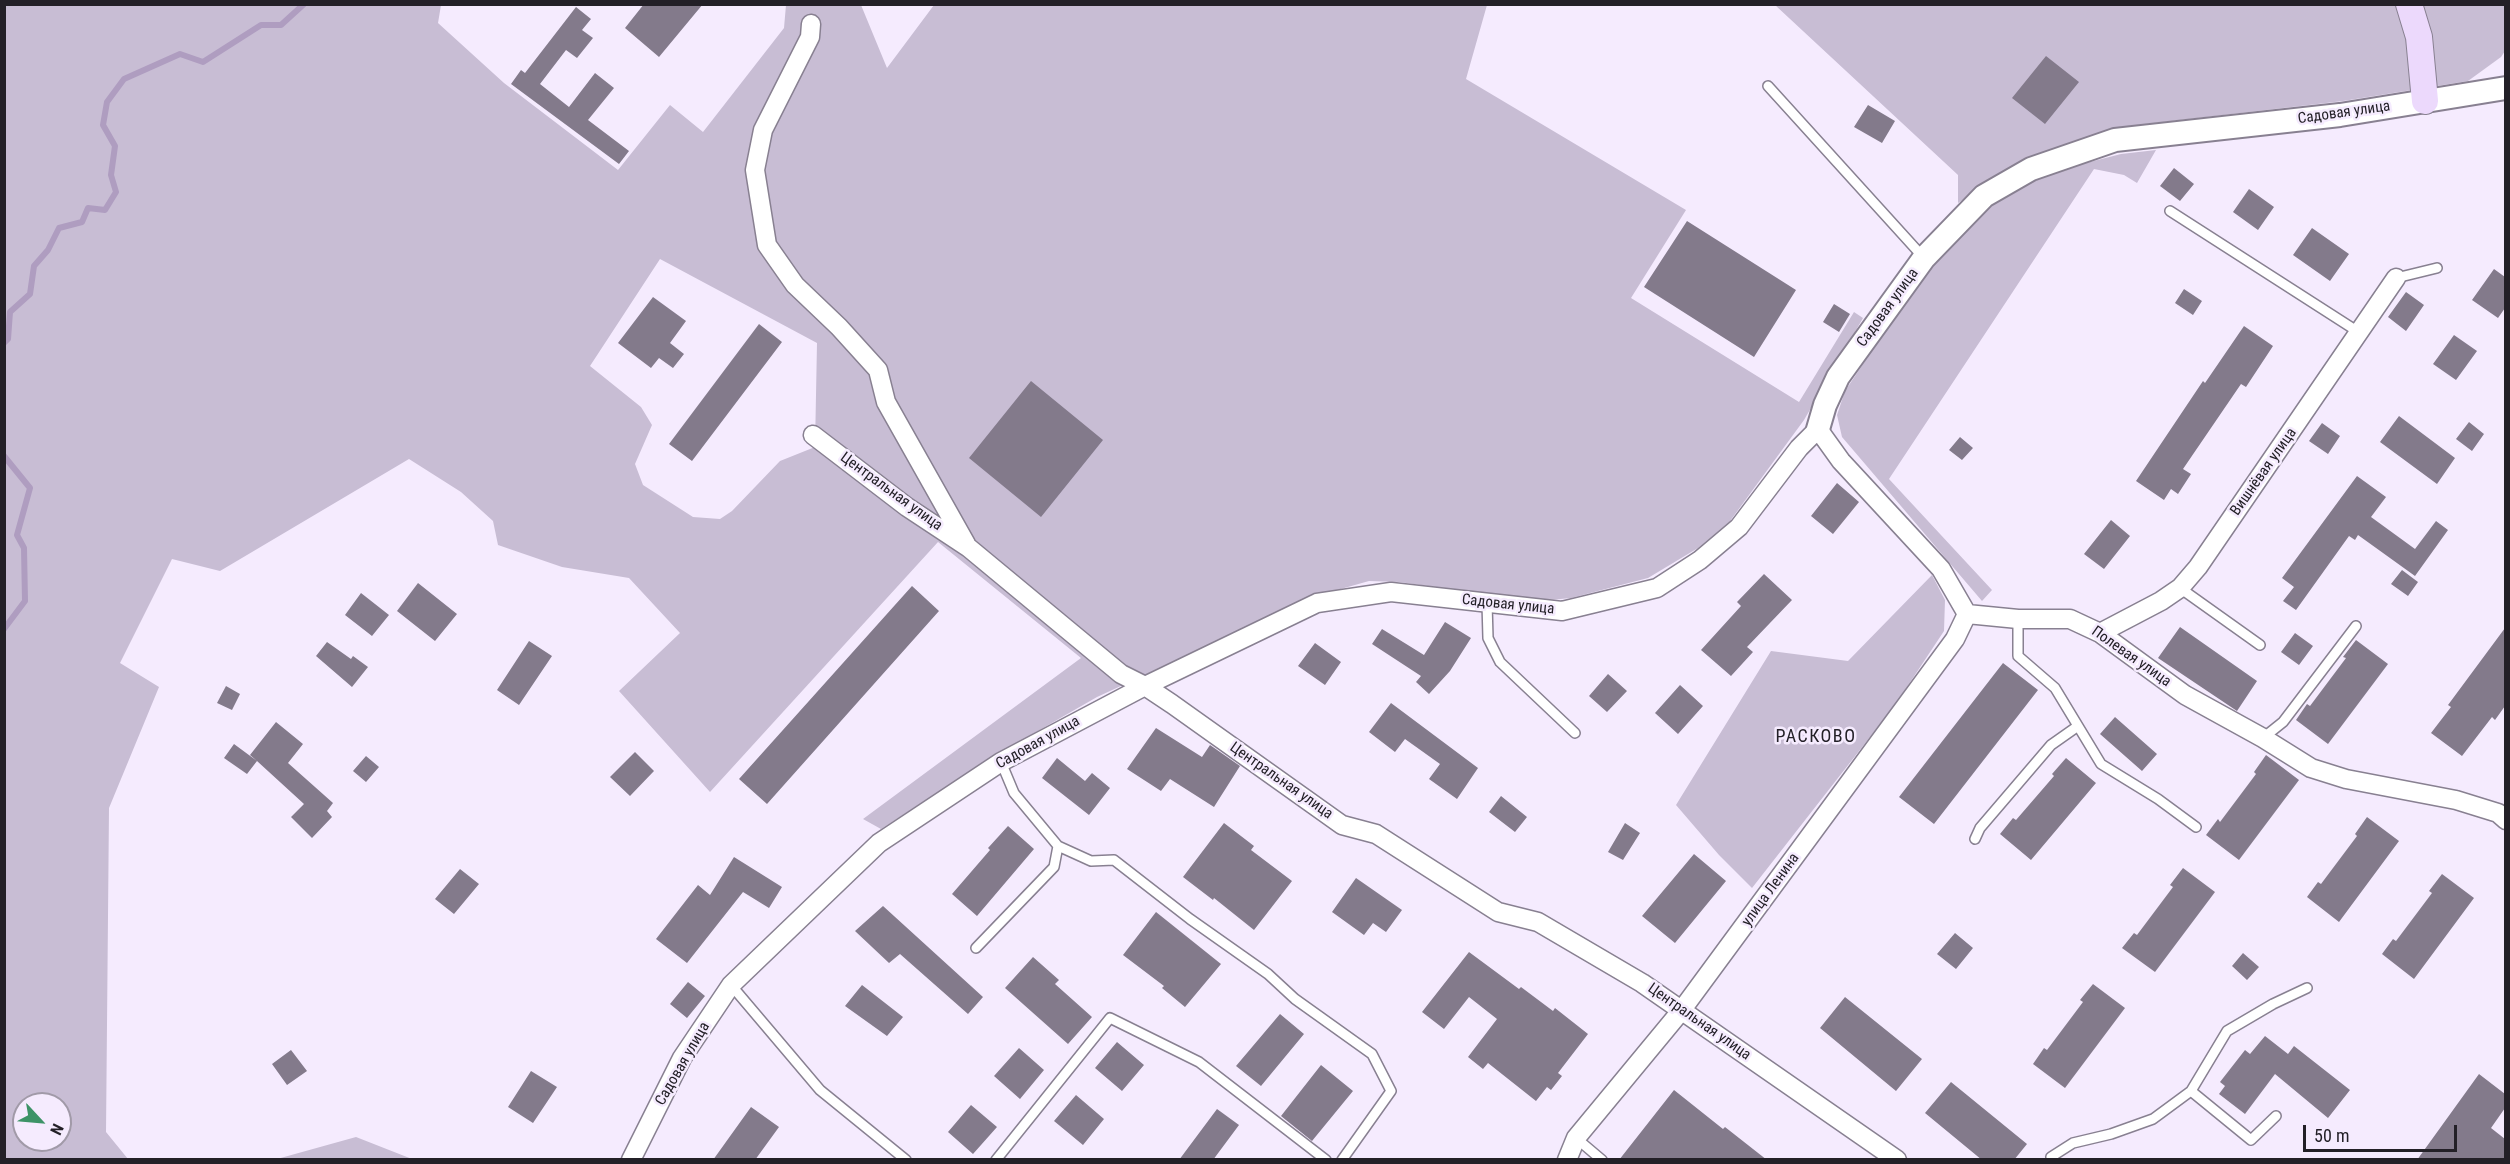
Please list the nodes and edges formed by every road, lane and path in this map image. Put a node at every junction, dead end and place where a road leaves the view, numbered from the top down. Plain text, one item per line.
1 (2409, 4) edge
2 (811, 24) dead end
3 (1768, 86) dead end
4 (2505, 88) edge
5 (2425, 101) junction
6 (2170, 211) dead end
7 (1924, 258) junction
8 (2437, 268) dead end
9 (2396, 278) joint
10 (2360, 333) junction
11 (1818, 429) junction
12 (813, 435) dead end
13 (969, 548) junction
14 (2180, 588) junction
15 (1486, 603) junction
16 (1967, 614) junction
17 (2018, 620) junction
18 (2356, 626) dead end
19 (2100, 633) junction
20 (2260, 645) dead end
21 (1145, 686) junction
22 (2078, 726) junction
23 (1575, 733) dead end
24 (2263, 738) junction
25 (1001, 762) junction
26 (2503, 812) edge
27 (2196, 827) dead end
28 (1975, 839) dead end
29 (1058, 846) junction
30 (976, 948) dead end
31 (731, 985) junction
32 (2307, 988) dead end
33 (1681, 1011) junction
34 (2191, 1091) junction
35 (2276, 1116) dead end
36 (1576, 1138) junction
37 (631, 1160) edge
38 (906, 1160) edge
39 (996, 1160) edge
40 (1326, 1160) edge
41 (1342, 1160) edge
42 (1567, 1160) edge
43 (1602, 1160) edge
44 (1897, 1160) edge
45 (2052, 1160) edge

1 - 5 main road
2 - 13 street
3 - 7 lane
4 - 5 street, Садовая улица
5 - 7 street, Садовая улица
6 - 10 lane
7 - 11 street, Садовая улица
8 - 9 lane
9 - 10 street, Вишнёвая улица
10 - 14 street, Вишнёвая улица
11 - 15 street, Садовая улица
11 - 16 street
12 - 13 street, Центральная улица
13 - 21 street, Центральная улица
14 - 19 street, Вишнёвая улица
14 - 20 lane
15 - 21 street, Садовая улица
15 - 23 lane
16 - 17 street, Полевая улица
16 - 33 street, улица Ленина
17 - 19 street, Полевая улица
17 - 22 lane
18 - 24 lane
19 - 24 street, Полевая улица
21 - 25 street, Садовая улица
21 - 33 street, Центральная улица
22 - 27 lane
22 - 28 lane
24 - 26 street, Полевая улица
25 - 29 lane
25 - 31 street, Садовая улица
29 - 30 lane
29 - 41 lane
31 - 37 street, Садовая улица
31 - 38 lane
32 - 34 lane
33 - 36 street, улица Ленина
33 - 44 street, Центральная улица
34 - 35 lane
34 - 45 lane
36 - 42 street, улица Ленина
36 - 43 lane
39 - 40 lane

